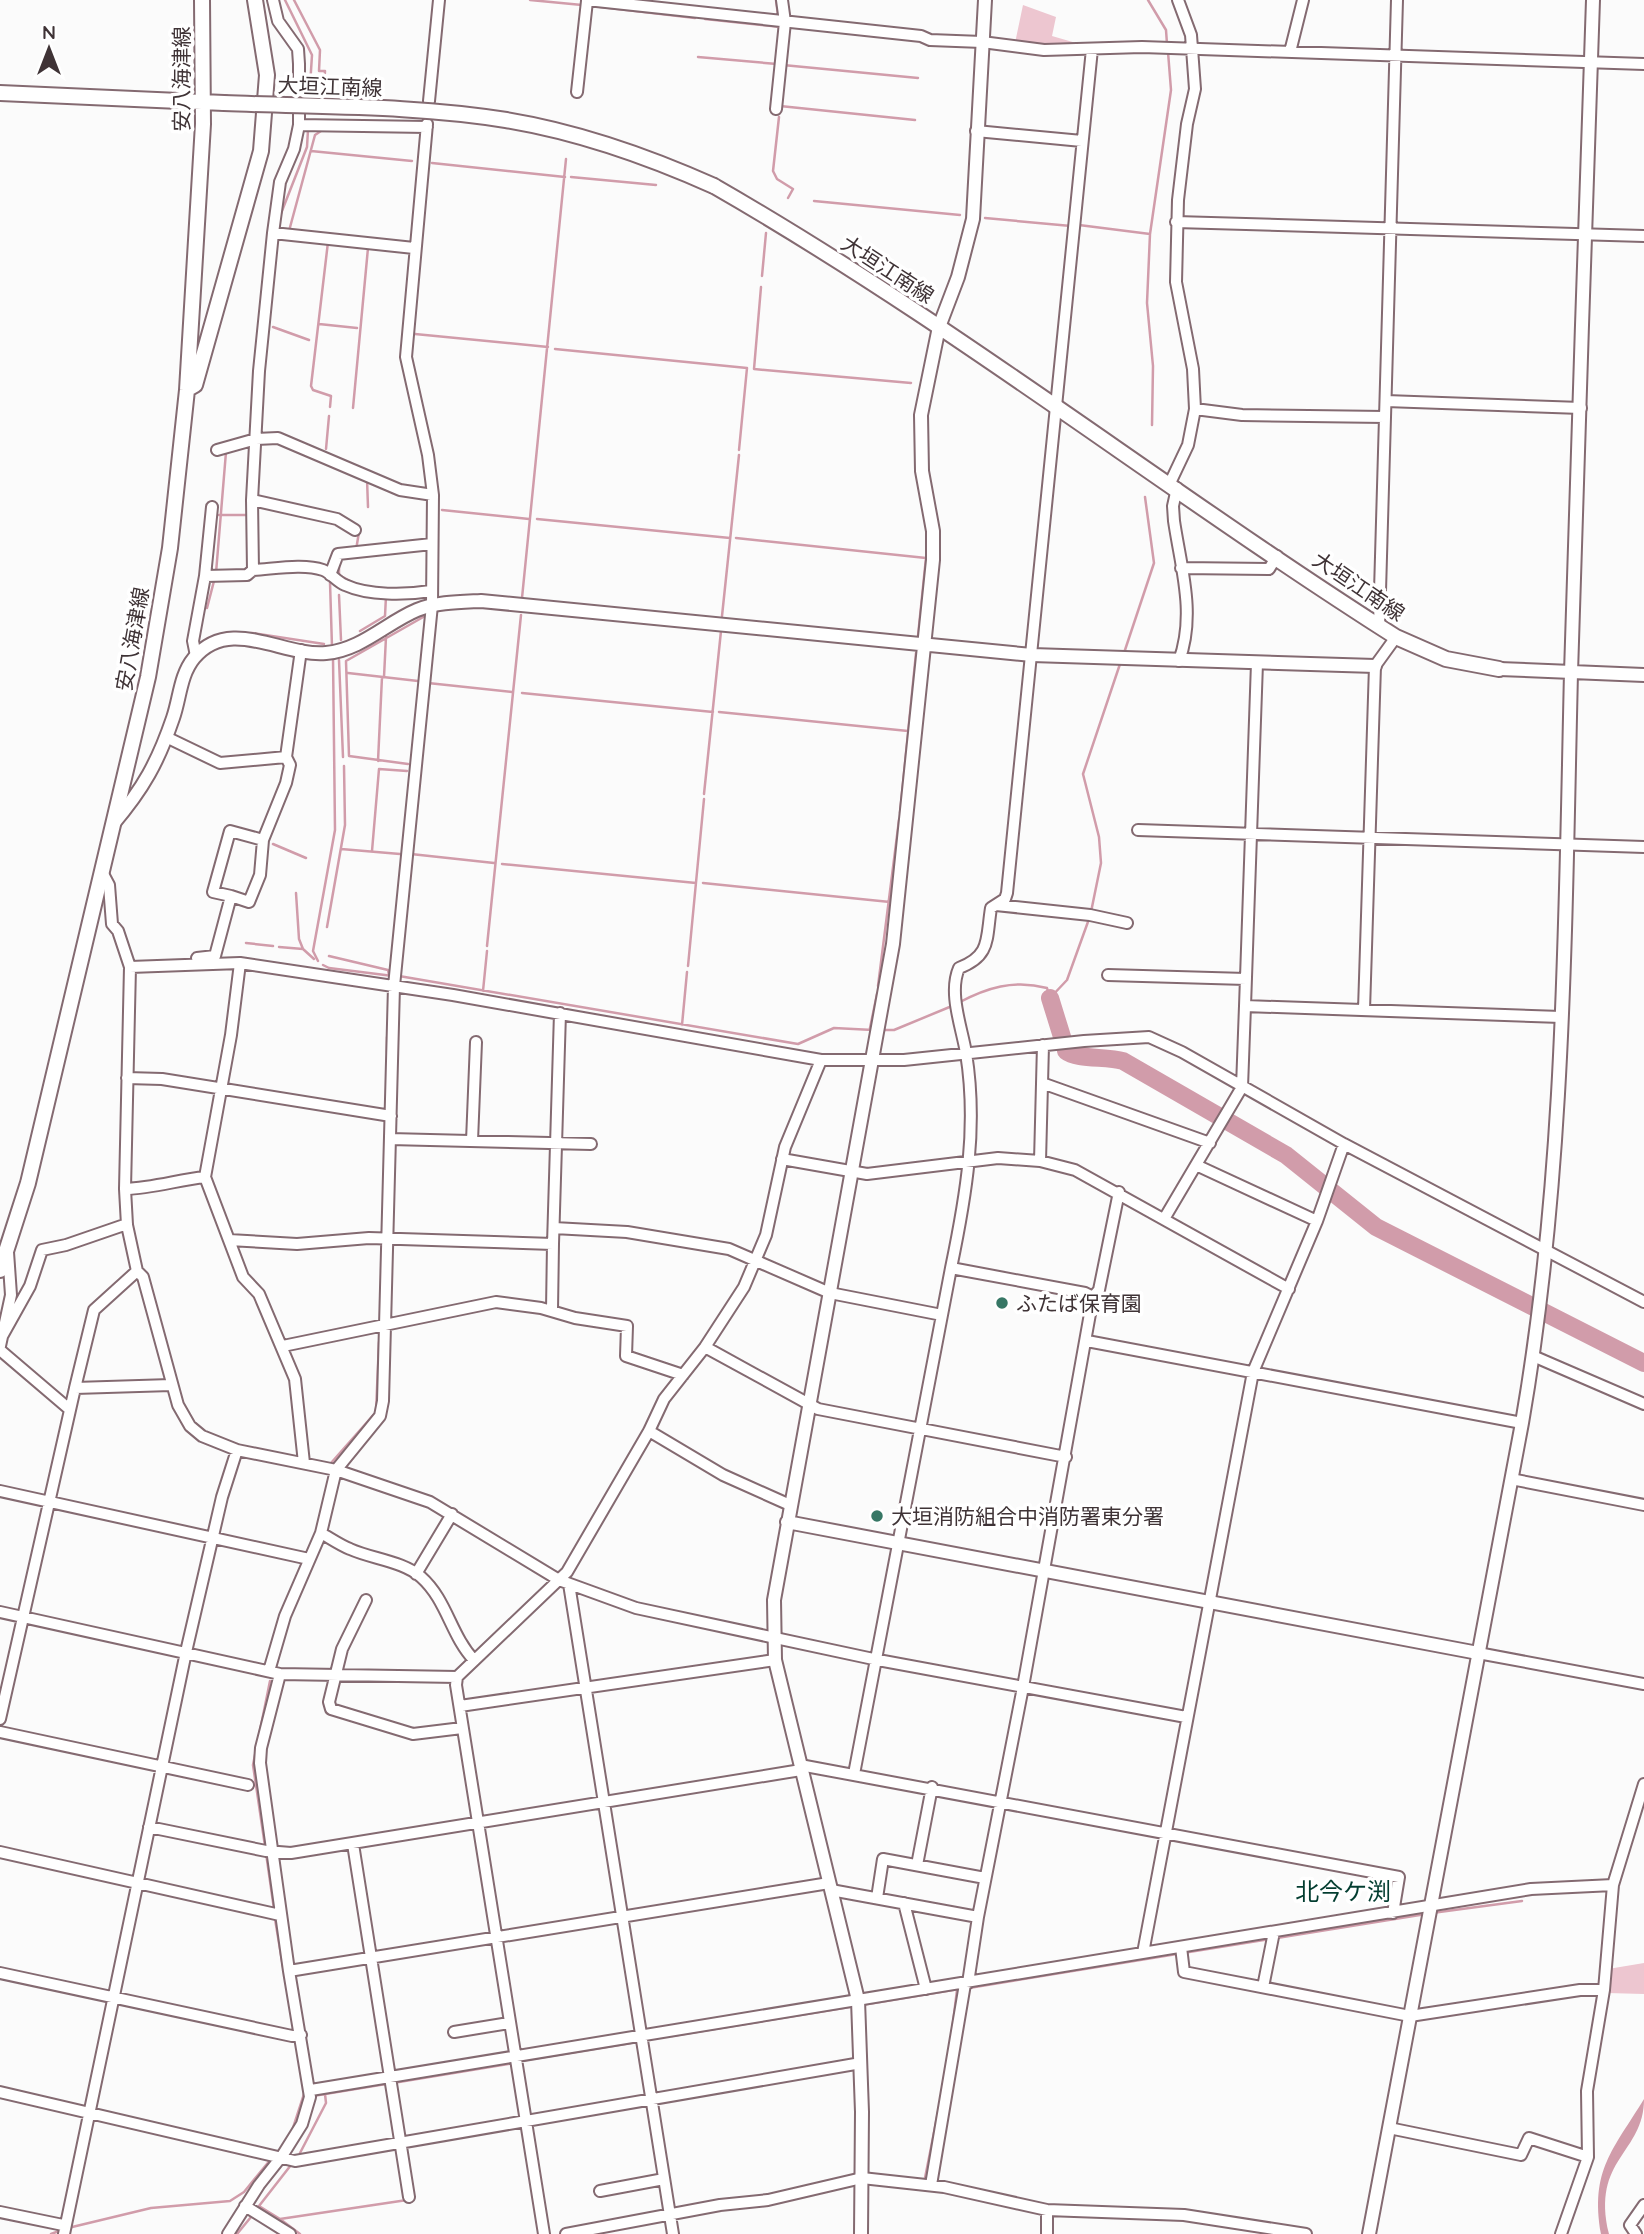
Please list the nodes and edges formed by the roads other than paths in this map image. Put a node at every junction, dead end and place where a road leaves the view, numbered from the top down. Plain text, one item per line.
1 (202, 0) edge
2 (255, 0) edge
3 (272, 0) edge
4 (439, 0) edge
5 (782, 0) edge
6 (985, 0) edge
7 (1178, 0) edge
8 (1303, 0) edge
9 (1397, 0) edge
10 (1593, 0) edge
11 (587, 1) edge
12 (785, 22) junction
13 (982, 42) junction
14 (1092, 49) junction
15 (1192, 49) junction
16 (1290, 52) junction
17 (1395, 56) junction
18 (1591, 62) junction
19 (1644, 64) edge
20 (577, 92) dead end
21 (0, 93) edge
22 (429, 101) dead end
23 (203, 103) junction
24 (776, 109) dead end
25 (299, 125) junction
26 (976, 131) junction
27 (1082, 141) junction
28 (1176, 222) junction
29 (1391, 229) junction
30 (273, 233) junction
31 (1586, 235) junction
32 (1644, 236) edge
33 (414, 248) junction
34 (939, 327) junction
35 (187, 390) junction
36 (1386, 401) junction
37 (1057, 407) junction
38 (1581, 408) junction
39 (1195, 409) junction
40 (1385, 417) junction
41 (256, 439) junction
42 (217, 450) dead end
43 (1173, 485) junction
44 (433, 495) junction
45 (252, 500) junction
46 (212, 507) dead end
47 (355, 530) dead end
48 (432, 544) junction
49 (1277, 556) junction
50 (1181, 568) junction
51 (253, 570) junction
52 (330, 575) junction
53 (205, 576) junction
54 (431, 591) junction
55 (432, 605) junction
56 (1380, 626) junction
57 (1396, 636) junction
58 (923, 645) junction
59 (301, 650) junction
60 (1032, 655) junction
61 (196, 656) junction
62 (1179, 660) junction
63 (1257, 663) junction
64 (1375, 666) junction
65 (1499, 669) joint
66 (1571, 673) junction
67 (1644, 675) edge
68 (166, 737) junction
69 (286, 757) junction
70 (113, 824) junction
71 (1138, 830) dead end
72 (1252, 834) junction
73 (1370, 838) junction
74 (263, 841) junction
75 (1568, 845) junction
76 (1644, 847) edge
77 (101, 870) junction
78 (231, 897) junction
79 (996, 905) junction
80 (1127, 923) dead end
81 (240, 963) junction
82 (184, 965) junction
83 (131, 967) junction
84 (1108, 975) dead end
85 (1246, 979) junction
86 (394, 986) junction
87 (1245, 1006) junction
88 (1364, 1010) junction
89 (560, 1013) junction
90 (1561, 1017) junction
91 (476, 1042) dead end
92 (1043, 1045) junction
93 (966, 1053) junction
94 (821, 1060) junction
95 (873, 1062) junction
96 (127, 1078) junction
97 (1042, 1083) junction
98 (1242, 1087) junction
99 (222, 1089) junction
100 (391, 1116) junction
101 (390, 1139) junction
102 (472, 1140) junction
103 (557, 1143) junction
104 (591, 1143) dead end
105 (1210, 1143) junction
106 (1344, 1143) junction
107 (782, 1159) junction
108 (971, 1161) junction
109 (1040, 1161) junction
110 (1196, 1165) junction
111 (852, 1173) junction
112 (205, 1177) junction
113 (125, 1189) junction
114 (1119, 1192) junction
115 (1164, 1219) junction
116 (1317, 1221) junction
117 (127, 1224) junction
118 (554, 1228) junction
119 (388, 1239) junction
120 (229, 1240) junction
121 (553, 1244) junction
122 (7, 1249) junction
123 (1547, 1252) junction
124 (756, 1261) junction
125 (951, 1268) junction
126 (0, 1270) edge
127 (137, 1271) junction
128 (1289, 1289) junction
129 (830, 1293) junction
130 (1093, 1297) junction
131 (1644, 1302) edge
132 (552, 1310) junction
133 (942, 1315) junction
134 (385, 1327) junction
135 (1087, 1341) junction
136 (0, 1345) edge
137 (284, 1346) junction
138 (705, 1347) junction
139 (1533, 1356) junction
140 (1252, 1372) junction
141 (683, 1375) junction
142 (171, 1385) junction
143 (75, 1388) junction
144 (809, 1404) junction
145 (1644, 1404) edge
146 (68, 1408) junction
147 (1522, 1423) junction
148 (920, 1429) junction
149 (649, 1431) junction
150 (237, 1450) junction
151 (1066, 1457) junction
152 (304, 1463) junction
153 (336, 1470) junction
154 (1511, 1479) junction
155 (0, 1491) edge
156 (47, 1501) junction
157 (790, 1505) junction
158 (1644, 1505) edge
159 (452, 1514) junction
160 (787, 1522) junction
161 (321, 1533) junction
162 (213, 1537) junction
163 (900, 1543) junction
164 (309, 1559) junction
165 (1044, 1570) junction
166 (416, 1574) junction
167 (564, 1582) junction
168 (366, 1600) dead end
169 (1209, 1602) junction
170 (0, 1612) edge
171 (22, 1617) junction
172 (773, 1639) junction
173 (186, 1652) junction
174 (1478, 1653) junction
175 (474, 1660) junction
176 (775, 1660) junction
177 (878, 1660) junction
178 (275, 1672) junction
179 (335, 1675) junction
180 (457, 1677) junction
181 (1644, 1684) edge
182 (1023, 1686) junction
183 (584, 1688) junction
184 (460, 1706) junction
185 (1186, 1717) junction
186 (0, 1719) edge
187 (463, 1727) junction
188 (0, 1732) edge
189 (163, 1766) junction
190 (800, 1767) junction
191 (854, 1774) junction
192 (1644, 1784) edge
193 (248, 1785) dead end
194 (932, 1787) junction
195 (1000, 1800) junction
196 (603, 1802) junction
197 (477, 1824) junction
198 (149, 1827) junction
199 (1164, 1832) junction
200 (353, 1844) junction
201 (0, 1852) edge
202 (271, 1852) junction
203 (917, 1865) junction
204 (985, 1878) junction
205 (136, 1884) junction
206 (1613, 1885) junction
207 (830, 1887) junction
208 (877, 1898) junction
209 (904, 1903) junction
210 (1431, 1906) junction
211 (1393, 1913) junction
212 (280, 1915) junction
213 (621, 1917) junction
214 (978, 1917) junction
215 (1274, 1932) junction
216 (496, 1937) junction
217 (1181, 1947) junction
218 (1143, 1953) junction
219 (370, 1958) junction
220 (289, 1971) junction
221 (0, 1973) edge
222 (967, 1983) junction
223 (1263, 1987) junction
224 (926, 1989) junction
225 (1604, 1990) junction
226 (113, 1997) junction
227 (858, 2000) junction
228 (1410, 2016) junction
229 (509, 2023) junction
230 (454, 2032) dead end
231 (301, 2035) junction
232 (641, 2039) junction
233 (515, 2060) junction
234 (861, 2063) junction
235 (389, 2077) junction
236 (311, 2090) junction
237 (0, 2092) edge
238 (652, 2099) junction
239 (88, 2112) junction
240 (526, 2120) junction
241 (1389, 2128) junction
242 (400, 2141) junction
243 (282, 2156) junction
244 (1588, 2157) junction
245 (862, 2178) junction
246 (664, 2179) junction
247 (930, 2185) junction
248 (600, 2191) dead end
249 (410, 2197) dead end
250 (245, 2206) junction
251 (1644, 2206) edge
252 (1047, 2210) junction
253 (0, 2212) edge
254 (669, 2214) junction
255 (64, 2230) edge
256 (1268, 2231) edge
257 (228, 2234) edge
258 (290, 2234) edge
259 (544, 2234) edge
260 (566, 2234) edge
261 (673, 2234) edge
262 (861, 2234) edge
263 (1047, 2234) edge
264 (1306, 2234) edge
265 (1369, 2234) edge
266 (1561, 2234) edge
267 (1636, 2234) edge

1 - 23 main road, 安八海津線
2 - 35 main road
3 - 25 street
4 - 22 street
5 - 12 street
6 - 13 street
7 - 15 street
8 - 16 street
9 - 17 street
10 - 18 street
11 - 12 street
11 - 20 street
12 - 13 street
12 - 24 street
13 - 14 street
13 - 26 street
14 - 15 street
14 - 27 street
15 - 16 street
15 - 28 street
16 - 17 street
17 - 18 street
17 - 29 street
18 - 19 street
18 - 31 street
21 - 23 main road, 大垣江南線
23 - 34 main road, 大垣江南線, bridge
23 - 35 main road, 安八海津線
25 - 30 street
25 - 33 street
26 - 27 street
26 - 34 street
27 - 37 street
28 - 29 street
28 - 39 street
29 - 31 street
29 - 36 street
30 - 33 street
30 - 41 street
31 - 32 street
31 - 38 street
33 - 44 street
34 - 37 main road, 大垣江南線
34 - 58 street
35 - 70 main road, 安八海津線
36 - 38 street
36 - 40 street
37 - 43 main road, 大垣江南線
37 - 60 street
38 - 66 street
39 - 40 street
39 - 43 street
40 - 56 street
41 - 42 street
41 - 44 street
41 - 45 street
43 - 49 main road, 大垣江南線
43 - 50 street
44 - 48 street
45 - 47 street
45 - 51 street
46 - 53 street
48 - 52 street
48 - 54 street
49 - 50 street
49 - 56 main road, 大垣江南線
50 - 62 street
51 - 52 street
51 - 53 street
52 - 54 street
53 - 61 street
54 - 55 street
55 - 58 street
55 - 59 street
55 - 86 street
56 - 57 main road, 大垣江南線
57 - 64 street
57 - 65 main road, 大垣江南線
58 - 60 street
58 - 95 street
59 - 61 street
59 - 69 street
60 - 62 street
60 - 79 street
61 - 68 street
62 - 63 street
63 - 64 street
63 - 72 street
64 - 73 street
65 - 66 street
66 - 67 street
66 - 75 street
68 - 69 street
68 - 70 street
69 - 74 street
70 - 77 main road, 安八海津線
71 - 72 street
72 - 73 street
72 - 85 street
73 - 75 street
73 - 88 street
74 - 78 street
74 - 78 street
75 - 76 street
75 - 90 street
77 - 83 street
77 - 122 main road, 安八海津線
78 - 82 street
79 - 80 street
79 - 93 street
81 - 82 street
81 - 86 street
81 - 99 street
82 - 83 street
83 - 96 street
84 - 85 street
85 - 87 street
86 - 89 street
86 - 100 street
87 - 88 street
87 - 98 street
88 - 90 street
89 - 94 street
89 - 103 street
90 - 123 street
91 - 102 street
92 - 93 street
92 - 97 street
92 - 98 street
93 - 95 street
93 - 108 street
94 - 95 street
94 - 107 street
95 - 111 street
96 - 99 street
96 - 113 street
97 - 105 street
97 - 109 street
98 - 105 street
98 - 106 street
99 - 100 street
99 - 112 street
100 - 101 street
101 - 102 street
101 - 119 street
102 - 103 street
103 - 104 street
103 - 118 street
105 - 110 street
106 - 116 street
106 - 123 street
107 - 111 street
107 - 124 street
108 - 109 street
108 - 111 street
108 - 125 street
109 - 114 street
110 - 115 street
110 - 116 street
111 - 129 street
112 - 113 street
112 - 120 street
113 - 117 street
114 - 115 street
114 - 130 street
115 - 128 street
116 - 128 street
117 - 127 street
117 - 136 street
118 - 121 street
118 - 124 street
119 - 120 street
119 - 121 street
119 - 134 street
120 - 137 street
121 - 132 street
122 - 126 main road, 安八海津線
122 - 136 street
123 - 131 street
123 - 139 street
124 - 129 street
124 - 138 street
125 - 130 street
125 - 133 street
127 - 142 street
127 - 143 street
128 - 140 street
129 - 133 street
129 - 144 street
130 - 135 street
132 - 134 street
132 - 141 street
133 - 148 street
134 - 137 street
134 - 153 street
135 - 140 street
135 - 151 street
136 - 146 street
137 - 152 street
138 - 141 street
138 - 144 street
139 - 145 street
139 - 147 street
140 - 147 street
140 - 169 street
141 - 149 street
142 - 143 street
142 - 150 street
143 - 146 street
144 - 148 street
144 - 157 street
146 - 156 street
147 - 154 street
148 - 151 street
148 - 163 street
149 - 157 street
149 - 167 street
150 - 152 street
150 - 162 street
151 - 165 street
152 - 153 street
153 - 159 street
153 - 161 street
154 - 158 street
154 - 174 street
155 - 156 street
156 - 162 street
156 - 171 street
157 - 160 street
159 - 166 street
159 - 167 street
160 - 163 street
160 - 172 street
161 - 164 street
161 - 166 street
162 - 164 street
162 - 173 street
163 - 165 street
163 - 177 street
164 - 178 street
165 - 169 street
165 - 182 street
166 - 175 street
167 - 172 street
167 - 175 street
167 - 183 street
168 - 179 street
169 - 174 street
169 - 185 street
170 - 171 street
171 - 173 street
171 - 186 street
172 - 176 street
172 - 177 street
173 - 178 street
173 - 189 street
174 - 181 street
174 - 210 street
175 - 180 street
176 - 183 street
176 - 190 street
177 - 182 street
177 - 191 street
178 - 179 street
178 - 202 street
179 - 180 street
179 - 187 street
180 - 184 street
182 - 185 street
182 - 195 street
183 - 184 street
183 - 196 street
184 - 187 street
185 - 199 street
187 - 197 street
188 - 189 street
189 - 193 street
189 - 198 street
190 - 191 street
190 - 196 street
190 - 207 street
191 - 194 street
192 - 206 street
194 - 195 street
194 - 203 street
195 - 199 street
195 - 204 street
196 - 197 street
196 - 213 street
197 - 200 street
197 - 216 street
198 - 202 street
198 - 205 street
199 - 211 street
199 - 218 street
200 - 202 street
200 - 219 street
201 - 205 street
202 - 212 street
203 - 204 street
203 - 208 street
204 - 214 street
205 - 212 street
205 - 226 street
206 - 210 street
206 - 225 street
207 - 208 street
207 - 213 street
207 - 227 street
208 - 209 street
209 - 214 street
209 - 224 street
210 - 211 street
210 - 228 street
211 - 215 street
212 - 220 street
213 - 216 street
213 - 232 street
214 - 222 street
215 - 217 street
215 - 223 street
216 - 219 street
216 - 229 street
217 - 218 street
217 - 223 street
218 - 222 street
219 - 220 street
219 - 235 street
220 - 231 street
221 - 226 street
222 - 224 street
222 - 247 street
223 - 228 street
224 - 227 street
225 - 228 street
225 - 244 street
226 - 231 street
226 - 239 street
227 - 232 street
227 - 234 street
228 - 241 street
229 - 230 street
229 - 233 street
231 - 236 street
232 - 233 street
232 - 238 street
233 - 235 street
233 - 240 street
234 - 238 street
234 - 245 street
235 - 236 street
235 - 242 street
236 - 243 street
237 - 239 street
238 - 240 street
238 - 246 street
239 - 243 street
239 - 255 street
240 - 242 street
240 - 259 street
241 - 244 street
241 - 265 street
242 - 243 street
242 - 249 street
243 - 250 street
244 - 266 street
245 - 247 street
245 - 254 street
245 - 262 street
246 - 248 street
246 - 254 street
247 - 252 street
250 - 257 street
250 - 258 street
251 - 267 street
252 - 256 street
252 - 263 street
253 - 255 street
254 - 260 street
254 - 261 street
256 - 264 street

